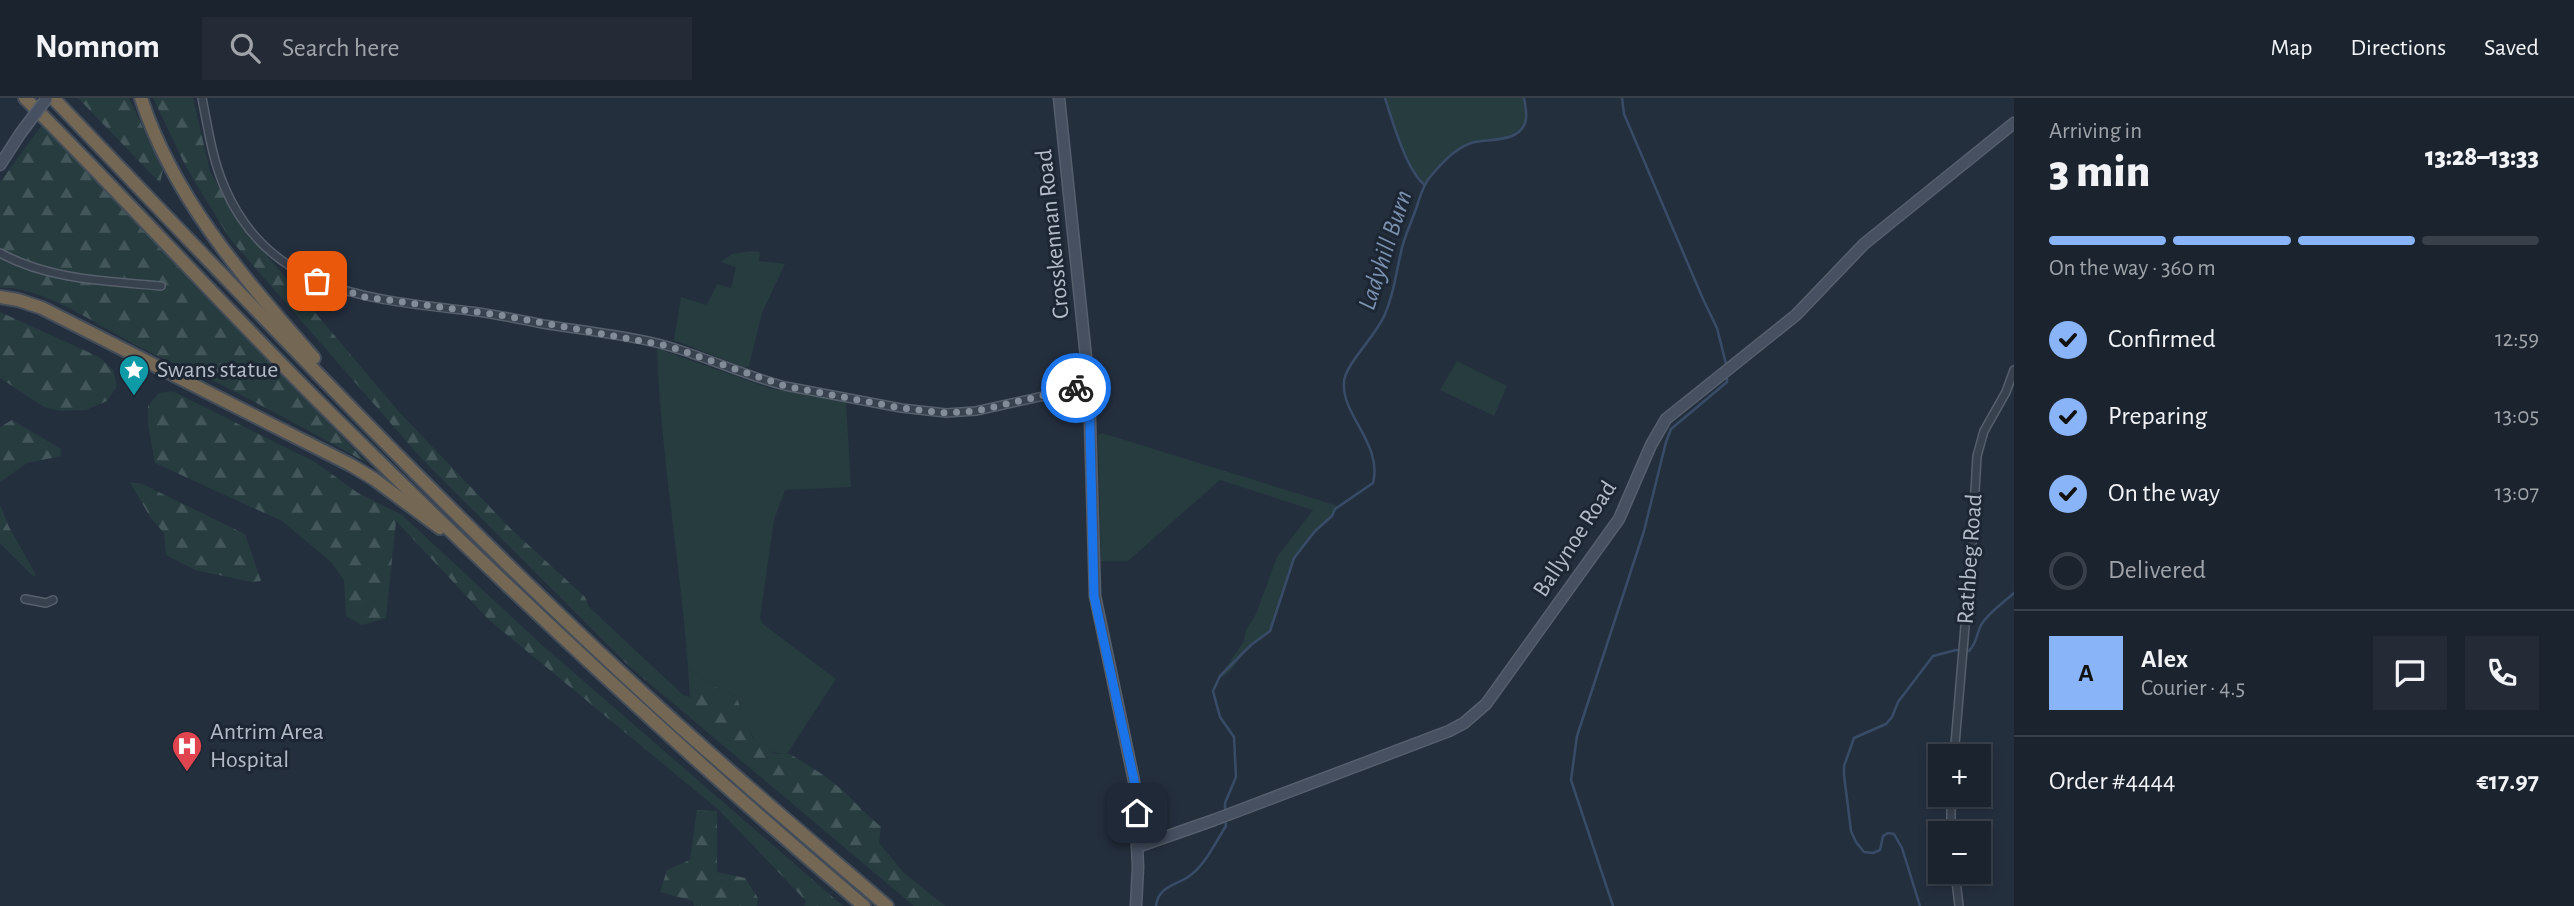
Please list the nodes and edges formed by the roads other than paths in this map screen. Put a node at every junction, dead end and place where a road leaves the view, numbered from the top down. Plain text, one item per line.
1 (25, 98) edge
2 (47, 98) edge
3 (53, 98) edge
4 (141, 98) edge
5 (202, 98) edge
6 (1059, 98) edge
7 (2014, 123) edge
8 (0, 165) edge
9 (0, 253) edge
10 (161, 286) dead end
11 (0, 297) edge
12 (2014, 370) edge
13 (1089, 386) junction
14 (367, 425) junction
15 (467, 545) junction
16 (25, 599) dead end
17 (52, 600) dead end
18 (1955, 744) edge
19 (1137, 846) junction
20 (1956, 884) edge
21 (864, 906) edge
22 (887, 906) edge
23 (1136, 906) edge
24 (1959, 906) edge

1 - 15 highway
2 - 8 street, bridge
3 - 14 highway
4 - 14 highway
5 - 13 street
6 - 13 street, Crosskennan Road
7 - 19 street, Ballynoe Road
9 - 10 street
11 - 15 highway
12 - 18 street, Rathbeg Road
13 - 19 street, Crosskennan Road
14 - 22 highway
15 - 21 highway
16 - 17 street
19 - 23 street, Crosskennan Road
20 - 24 street

